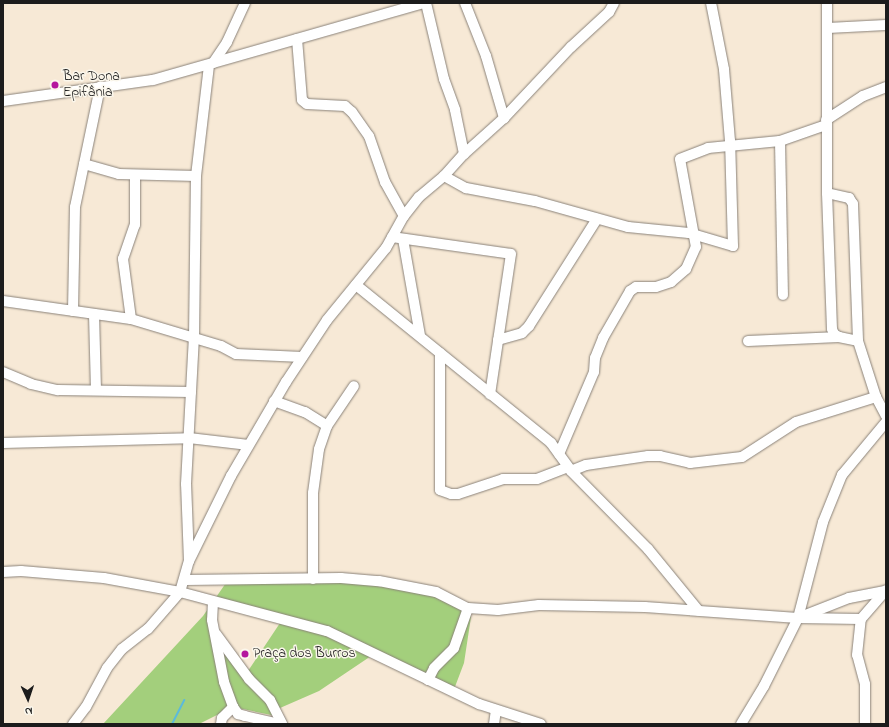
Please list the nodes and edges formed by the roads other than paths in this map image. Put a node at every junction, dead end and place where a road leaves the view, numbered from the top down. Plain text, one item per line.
1 (245, 3) edge
2 (426, 3) edge
3 (465, 3) edge
4 (614, 3) edge
5 (711, 3) edge
6 (827, 3) edge
7 (886, 25) edge
8 (828, 28) junction
9 (296, 39) junction
10 (211, 64) junction
11 (886, 86) edge
12 (100, 87) junction
13 (3, 101) edge
14 (504, 118) junction
15 (826, 122) junction
16 (780, 141) junction
17 (730, 145) junction
18 (464, 154) junction
19 (84, 164) junction
20 (136, 175) junction
21 (196, 176) junction
22 (444, 176) junction
23 (827, 192) junction
24 (404, 216) junction
25 (597, 219) junction
26 (694, 234) junction
27 (392, 237) junction
28 (403, 239) junction
29 (356, 285) junction
30 (783, 295) dead end
31 (3, 301) edge
32 (73, 311) junction
33 (94, 314) junction
34 (131, 319) junction
35 (420, 335) junction
36 (839, 337) junction
37 (194, 338) junction
38 (498, 340) junction
39 (748, 341) dead end
40 (858, 341) junction
41 (440, 353) junction
42 (302, 356) junction
43 (3, 372) edge
44 (354, 386) dead end
45 (96, 390) junction
46 (191, 392) junction
47 (490, 394) junction
48 (880, 400) edge
49 (274, 401) junction
50 (886, 416) edge
51 (886, 422) edge
52 (327, 426) junction
53 (189, 438) junction
54 (3, 443) edge
55 (249, 445) junction
56 (559, 454) junction
57 (570, 469) junction
58 (189, 561) junction
59 (3, 572) edge
60 (313, 578) junction
61 (185, 580) junction
62 (886, 590) edge
63 (180, 592) junction
64 (214, 602) junction
65 (468, 608) junction
66 (700, 611) junction
67 (798, 618) junction
68 (861, 619) junction
69 (215, 633) junction
70 (428, 680) junction
71 (233, 707) junction
72 (496, 710) junction
73 (73, 724) edge
74 (221, 724) edge
75 (281, 724) edge
76 (494, 724) edge
77 (541, 724) edge
78 (741, 724) edge
79 (865, 724) edge

1 - 10 street
2 - 9 street
2 - 18 street
3 - 14 street
4 - 14 street
5 - 17 street
6 - 8 street
7 - 8 street
8 - 15 street
9 - 10 street
9 - 24 street
10 - 12 street
10 - 21 street
11 - 15 street
12 - 13 street
12 - 19 street
14 - 18 street
15 - 16 street
15 - 23 street
16 - 17 street
16 - 30 street
17 - 26 street
17 - 26 street
18 - 22 street
19 - 20 street
19 - 32 street
20 - 21 street
20 - 34 street
21 - 37 street
22 - 24 street
22 - 25 street
23 - 36 street
23 - 40 street
24 - 27 street
25 - 26 street
25 - 38 street
26 - 56 street
27 - 28 street
27 - 29 street
28 - 35 street
28 - 38 street
29 - 35 street
29 - 42 street
31 - 32 street
32 - 33 street
33 - 34 street
33 - 45 street
34 - 37 street
35 - 41 street
36 - 39 street
36 - 40 street
37 - 42 street
37 - 46 street
38 - 47 street
40 - 48 street
41 - 47 street
41 - 57 street
42 - 49 street
43 - 45 street
44 - 52 street
45 - 46 street
46 - 53 street
47 - 56 street
48 - 50 street
48 - 57 street
49 - 52 street
49 - 55 street
51 - 67 street
52 - 60 street
53 - 54 street
53 - 55 street
53 - 58 street
55 - 58 street
56 - 57 street
57 - 66 street
58 - 61 street
59 - 63 street
60 - 61 street
60 - 65 street
61 - 63 street
62 - 67 street
62 - 68 street
63 - 64 street
63 - 73 street
64 - 69 street
64 - 70 street
65 - 66 street
65 - 70 street
66 - 67 street
67 - 68 street
67 - 78 street
68 - 79 street
69 - 71 street
69 - 75 street
70 - 72 street
71 - 74 street
71 - 75 street
72 - 76 street
72 - 77 street

